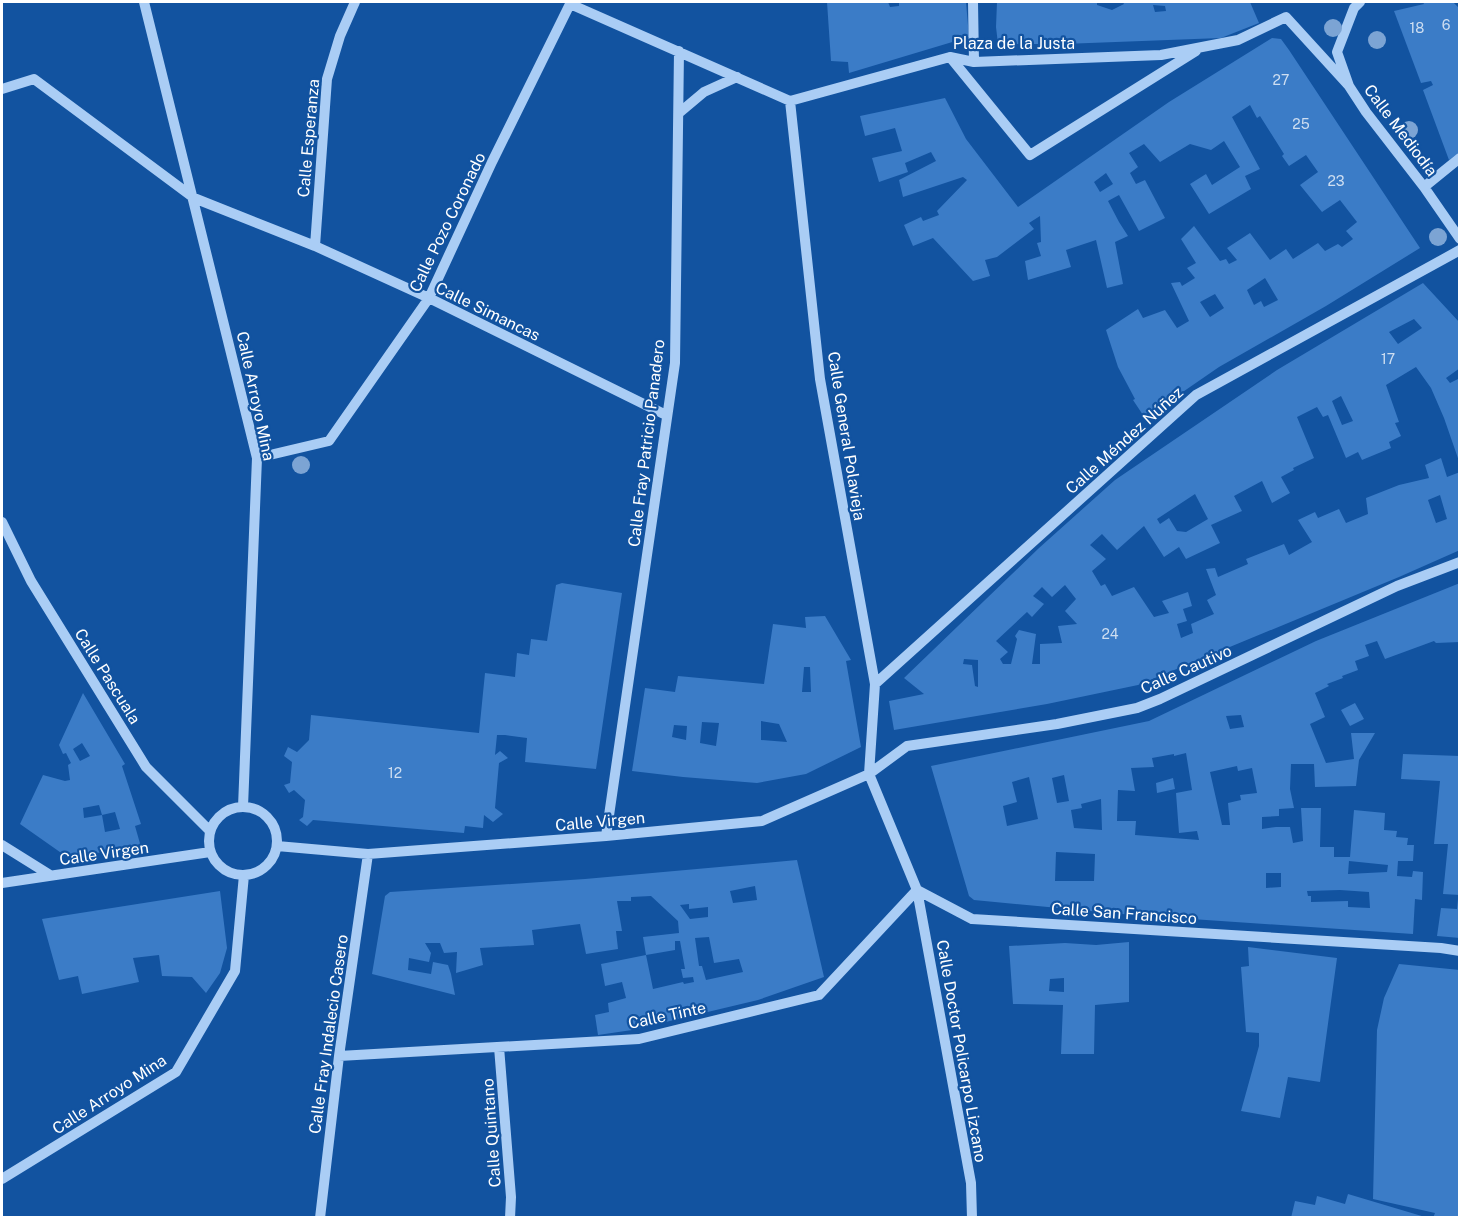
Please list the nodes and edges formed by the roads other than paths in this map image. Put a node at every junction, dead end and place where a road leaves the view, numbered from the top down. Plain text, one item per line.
1 (144, 2) edge
2 (355, 2) edge
3 (973, 2) edge
4 (1360, 2) edge
5 (571, 3) edge
6 (1201, 47) junction
7 (680, 51) junction
8 (950, 57) junction
9 (974, 62) junction
10 (737, 77) junction
11 (1349, 86) junction
12 (2, 89) edge
13 (790, 101) junction
14 (679, 112) junction
15 (1460, 158) edge
16 (1424, 187) junction
17 (194, 198) junction
18 (1460, 239) edge
19 (315, 246) junction
20 (1460, 250) edge
21 (429, 298) junction
22 (666, 415) junction
23 (257, 458) junction
24 (2, 522) edge
25 (1460, 562) edge
26 (875, 684) junction
27 (907, 746) joint
28 (869, 774) junction
29 (243, 807) junction
30 (210, 831) junction
31 (606, 836) junction
32 (2, 845) edge
33 (277, 846) junction
34 (210, 852) junction
35 (368, 854) junction
36 (244, 875) junction
37 (50, 876) junction
38 (2, 882) edge
39 (918, 890) junction
40 (1460, 951) edge
41 (499, 1047) junction
42 (339, 1056) junction
43 (2, 1179) edge
44 (320, 1218) edge
45 (510, 1218) edge
46 (972, 1218) edge

1 - 17 street, Calle Arroyo Mina
2 - 19 street, Calle Esperanza
3 - 9 street
4 - 11 street, Calle Mediodía
5 - 7 street
5 - 21 street, Calle Pozo Coronado
6 - 8 street
6 - 9 street, Plaza de la Justa
6 - 11 street, Plaza de la Justa
7 - 10 street
7 - 14 street, Calle Fray Patricio Panadero
8 - 9 street, Plaza de la Justa
8 - 13 street, Plaza de la Justa
10 - 13 street
10 - 14 street
11 - 16 street, Calle Mediodía
12 - 17 street, Calle Simancas
13 - 26 street, Calle General Polavieja
14 - 22 street, Calle Fray Patricio Panadero
15 - 16 street
16 - 18 street, Calle Mediodía
17 - 19 street, Calle Simancas
17 - 23 street, Calle Arroyo Mina
19 - 21 street, Calle Simancas
20 - 26 street, Calle Méndez Núñez
21 - 22 street, Calle Simancas
21 - 23 street, Calle Pozo Coronado
22 - 31 street, Calle Fray Patricio Panadero
23 - 29 street, Calle Arroyo Mina
24 - 30 street, Calle Pascuala
25 - 27 street, Calle Cautivo
26 - 28 street, Calle General Polavieja
27 - 28 street, Calle Virgen
28 - 31 street, Calle Virgen
28 - 39 street
29 - 30 street
29 - 33 street
30 - 34 street
31 - 35 street, Calle Virgen
32 - 37 street
33 - 35 street, Calle Virgen
33 - 36 street
34 - 36 street
34 - 37 street, Calle Virgen
35 - 42 street, Calle Fray Indalecio Casero
36 - 43 street, Calle Arroyo Mina
37 - 38 street, Calle Virgen
39 - 40 street, Calle San Francisco
39 - 41 street, Calle Tinte
39 - 46 street, Calle Doctor Policarpo Lizcano
41 - 42 street, Calle Tinte
41 - 45 street, Calle Quintano
42 - 44 street, Calle Fray Indalecio Casero

